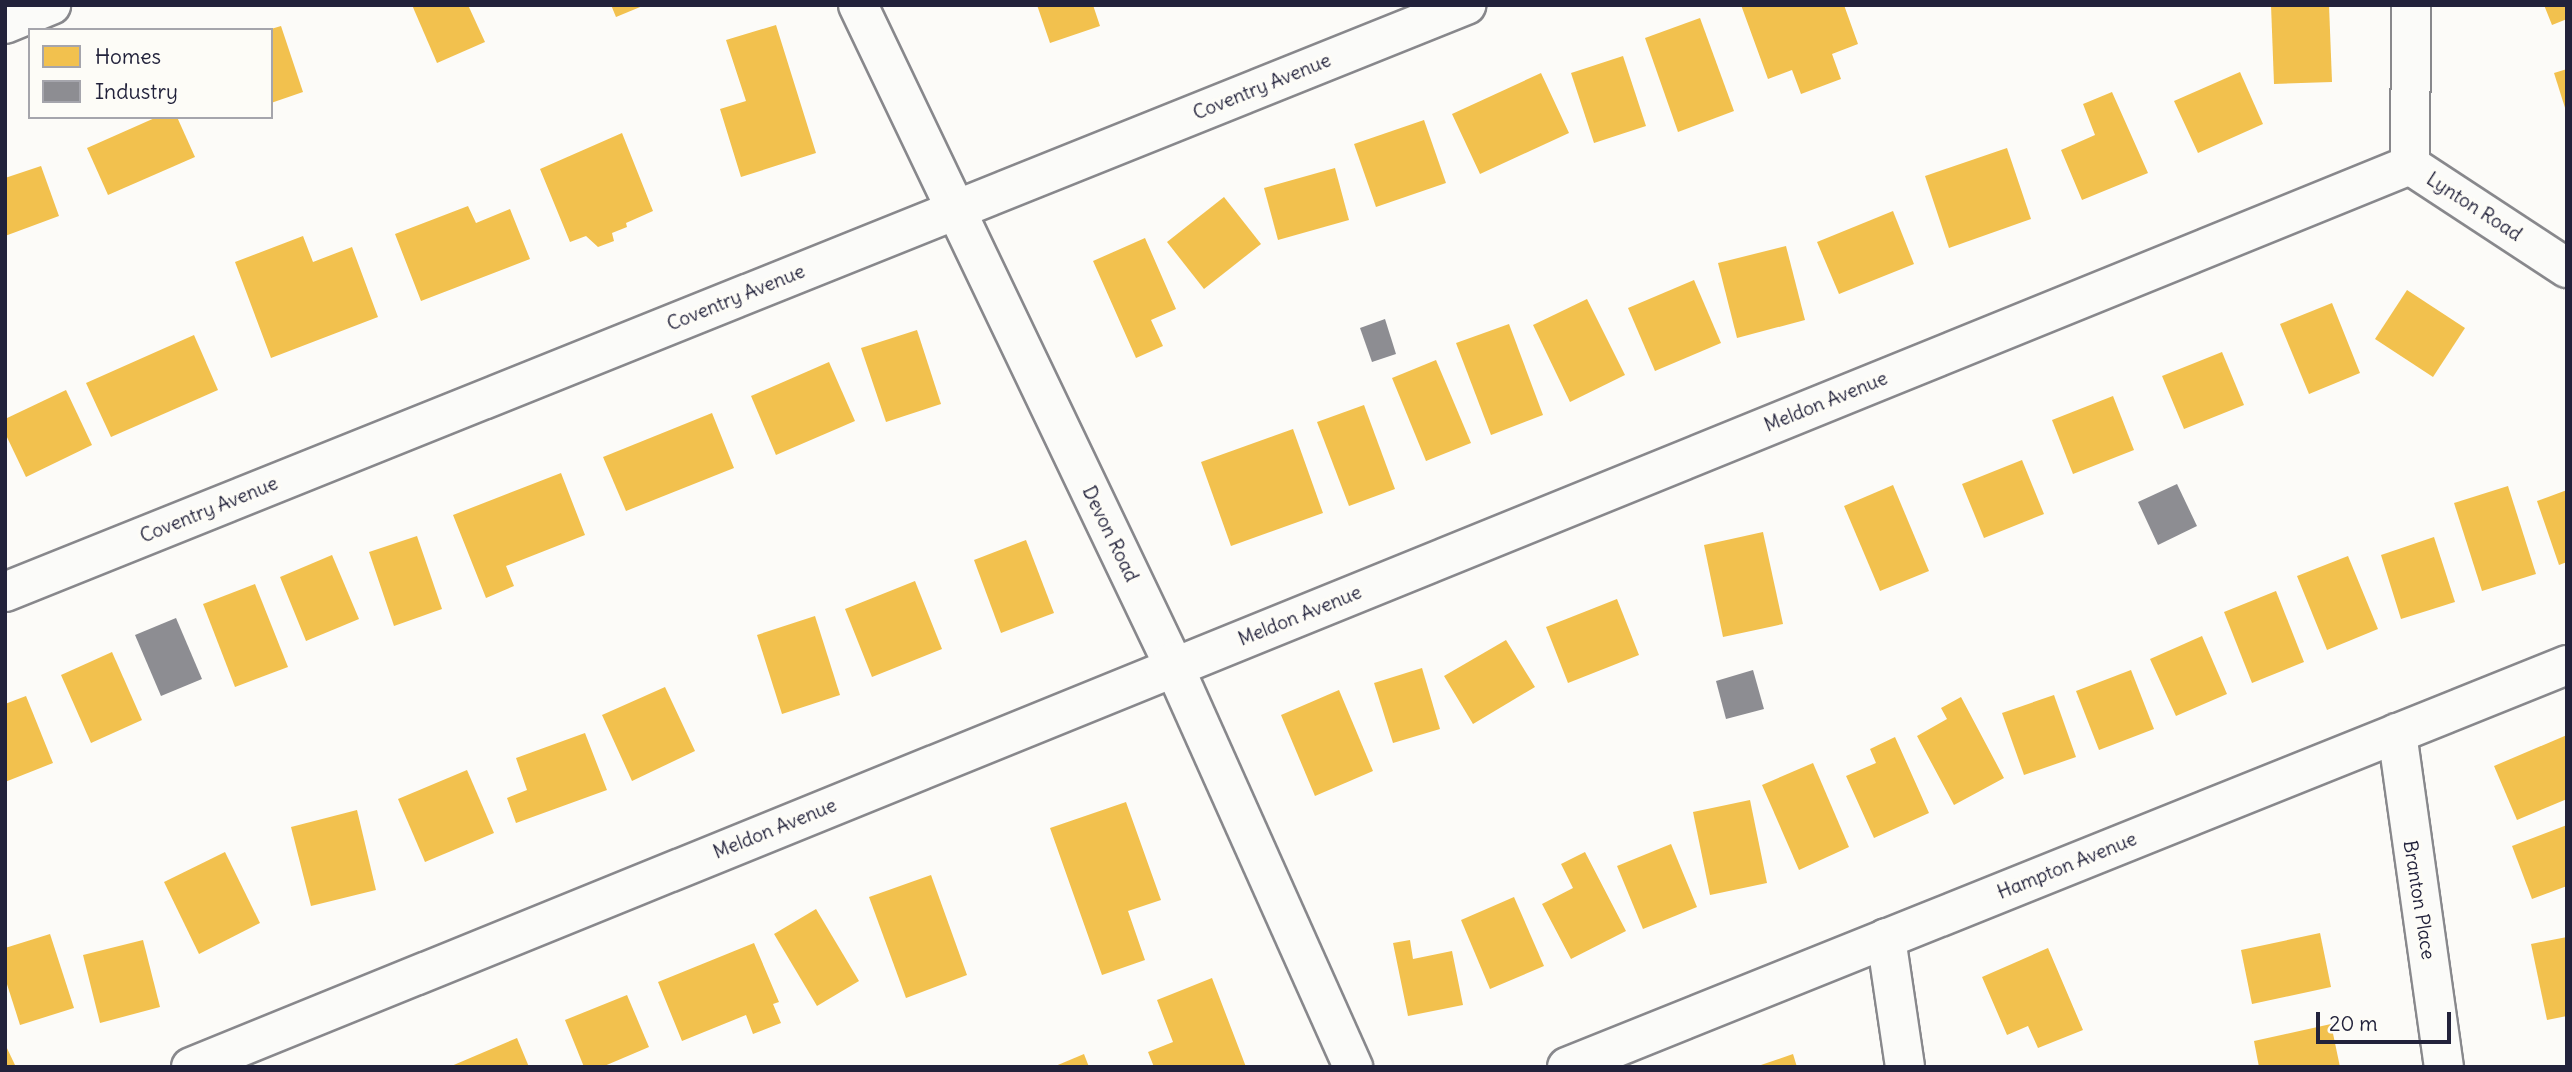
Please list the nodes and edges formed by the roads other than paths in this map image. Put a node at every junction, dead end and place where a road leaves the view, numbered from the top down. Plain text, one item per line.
1 (51, 5) edge
2 (858, 5) edge
3 (1466, 5) edge
4 (2411, 5) edge
5 (5, 23) edge
6 (2410, 165) junction
7 (956, 210) junction
8 (2567, 268) edge
9 (5, 592) edge
10 (2567, 665) edge
11 (1174, 667) junction
12 (2397, 733) junction
13 (1886, 939) junction
14 (191, 1067) edge
15 (1353, 1067) edge
16 (1567, 1067) edge
17 (1905, 1067) edge
18 (2444, 1067) edge

1 - 5 street
2 - 7 street, Devon Road
3 - 7 street, Coventry Avenue
4 - 6 street, Lynton Road
6 - 8 street, Lynton Road
6 - 11 street, Meldon Avenue
7 - 9 street, Coventry Avenue
7 - 11 street, Devon Road
10 - 12 street, Hampton Avenue
11 - 14 street, Meldon Avenue
11 - 15 street, Devon Road
12 - 13 street, Hampton Avenue
12 - 18 street, Branton Place
13 - 16 street, Hampton Avenue
13 - 17 street

